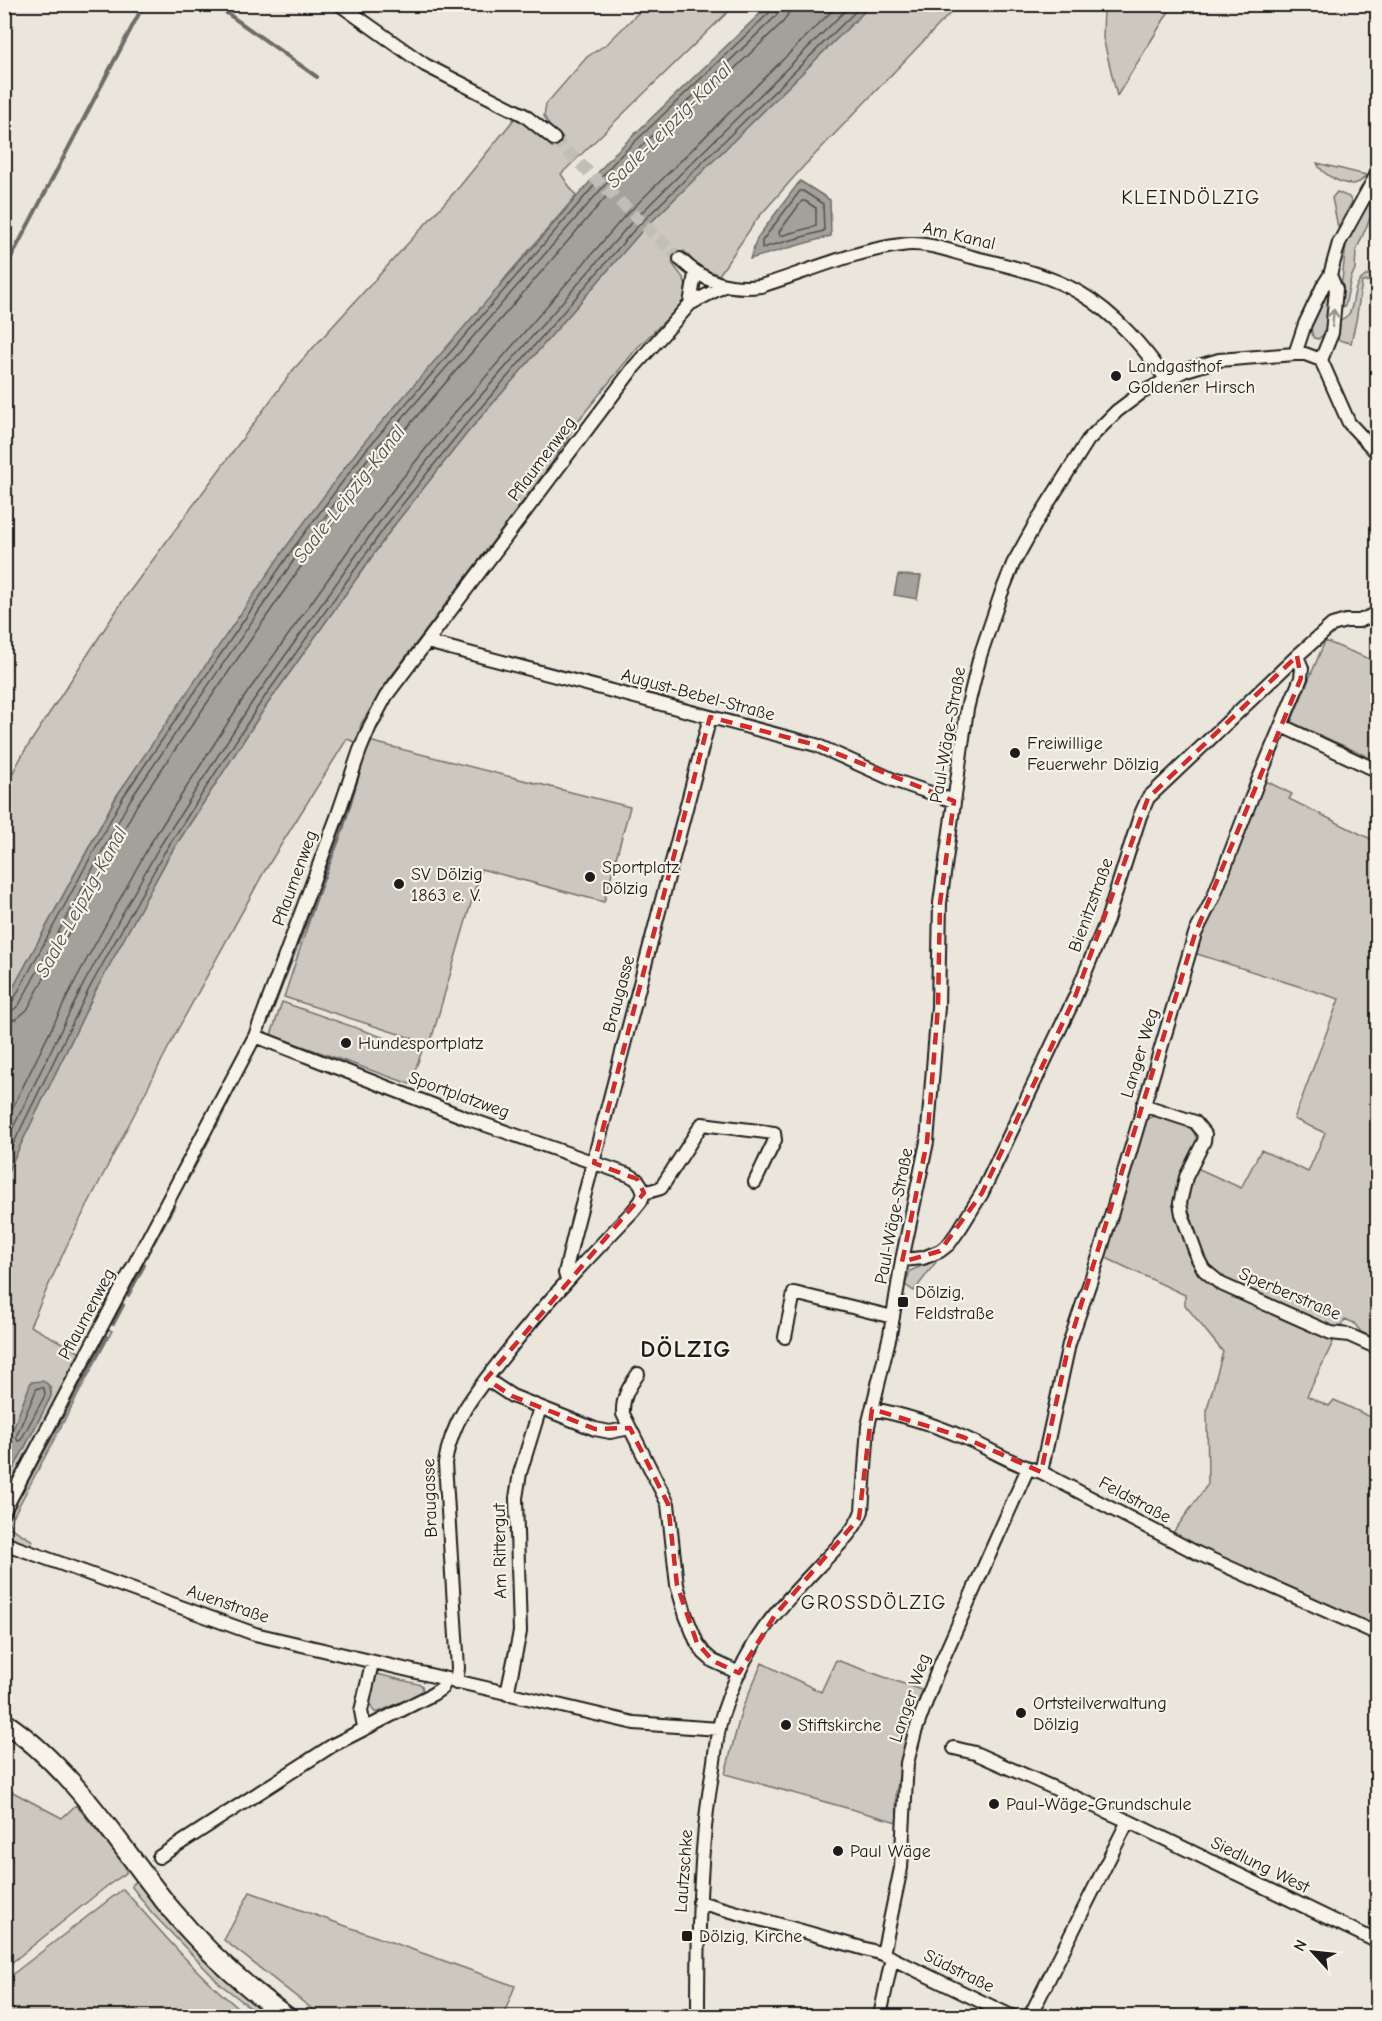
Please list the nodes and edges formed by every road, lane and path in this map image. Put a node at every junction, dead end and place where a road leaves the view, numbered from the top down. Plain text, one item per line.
1 (339, 4) edge
2 (554, 139) tunnel mouth
3 (1377, 172) edge
4 (680, 259) tunnel mouth
5 (695, 274) junction
6 (1330, 276) junction
7 (724, 286) junction
8 (690, 304) junction
9 (1295, 354) junction
10 (1321, 360) junction
11 (1167, 380) junction
12 (1377, 454) edge
13 (1377, 613) edge
14 (427, 642) junction
15 (1297, 656) junction
16 (710, 717) junction
17 (1282, 726) junction
18 (1377, 771) edge
19 (954, 801) junction
20 (255, 1036) junction
21 (1143, 1105) junction
22 (594, 1163) junction
23 (755, 1182) dead end
24 (644, 1192) junction
25 (902, 1260) junction
26 (567, 1280) junction
27 (893, 1317) junction
28 (785, 1337) dead end
29 (1377, 1348) edge
30 (638, 1374) dead end
31 (486, 1379) junction
32 (540, 1408) junction
33 (872, 1409) junction
34 (630, 1428) junction
35 (1028, 1468) junction
36 (1041, 1472) junction
37 (4, 1511) edge
38 (4, 1544) edge
39 (1377, 1634) edge
40 (372, 1663) junction
41 (739, 1673) junction
42 (451, 1681) junction
43 (507, 1694) junction
44 (4, 1722) edge
45 (364, 1727) junction
46 (719, 1729) junction
47 (954, 1748) dead end
48 (1128, 1821) junction
49 (159, 1857) dead end
50 (699, 1902) junction
51 (1377, 1942) edge
52 (887, 1956) junction
53 (286, 2016) edge
54 (698, 2016) edge
55 (880, 2016) edge
56 (1011, 2016) edge
57 (1030, 2016) edge

1 - 2 street
3 - 6 street
4 - 5 street, Am Kanal
5 - 7 street, Am Kanal
5 - 8 street
6 - 9 street
10 -> 6 street
7 - 8 street, Pflaumenweg
7 - 11 street, Am Kanal
8 - 14 street, Pflaumenweg
9 - 10 street, Paul-Wäge-Straße
9 - 11 street, Paul-Wäge-Straße
10 - 12 street
11 - 19 street, Paul-Wäge-Straße
13 - 15 street, Bienitzstraße
14 - 16 street, August-Bebel-Straße
14 - 20 street, Pflaumenweg
15 - 17 street, Langer Weg
15 - 25 street, Bienitzstraße
16 - 19 street, August-Bebel-Straße
16 - 22 street, Braugasse
17 - 18 street
17 - 21 street, Langer Weg
19 - 25 street, Paul-Wäge-Straße
20 - 22 street, Sportplatzweg
20 - 37 street, Pflaumenweg
21 - 29 street, Sperberstraße
21 - 36 street, Langer Weg
22 - 24 street, Sportplatzweg
22 - 26 street, Braugasse
23 - 24 street
24 - 26 street, Braugasse
25 - 27 street, Paul-Wäge-Straße
26 - 31 street, Braugasse
27 - 28 street
27 - 33 street, Paul-Wäge-Straße
30 - 34 street
31 - 32 street
31 - 42 street, Braugasse
32 - 34 street
32 - 43 street, Am Rittergut
33 - 35 street, Feldstraße
33 - 41 street, Paul-Wäge-Straße
34 - 41 street
35 - 36 street, Feldstraße
35 - 52 street, Langer Weg
36 - 39 street, Feldstraße
38 - 40 street, Auenstraße
40 - 42 street, Auenstraße
40 - 45 street
41 - 46 street, Paul-Wäge-Straße
42 - 43 street, Auenstraße
42 - 45 street
43 - 46 street, Auenstraße
44 - 53 street
45 - 49 street
46 - 50 street, Lautzschke
47 - 48 street, Siedlung West
48 - 51 street, Siedlung West
48 - 57 street
50 - 52 street, Südstraße
50 - 54 street, Lautzschke
52 - 55 street
52 - 56 street, Südstraße

